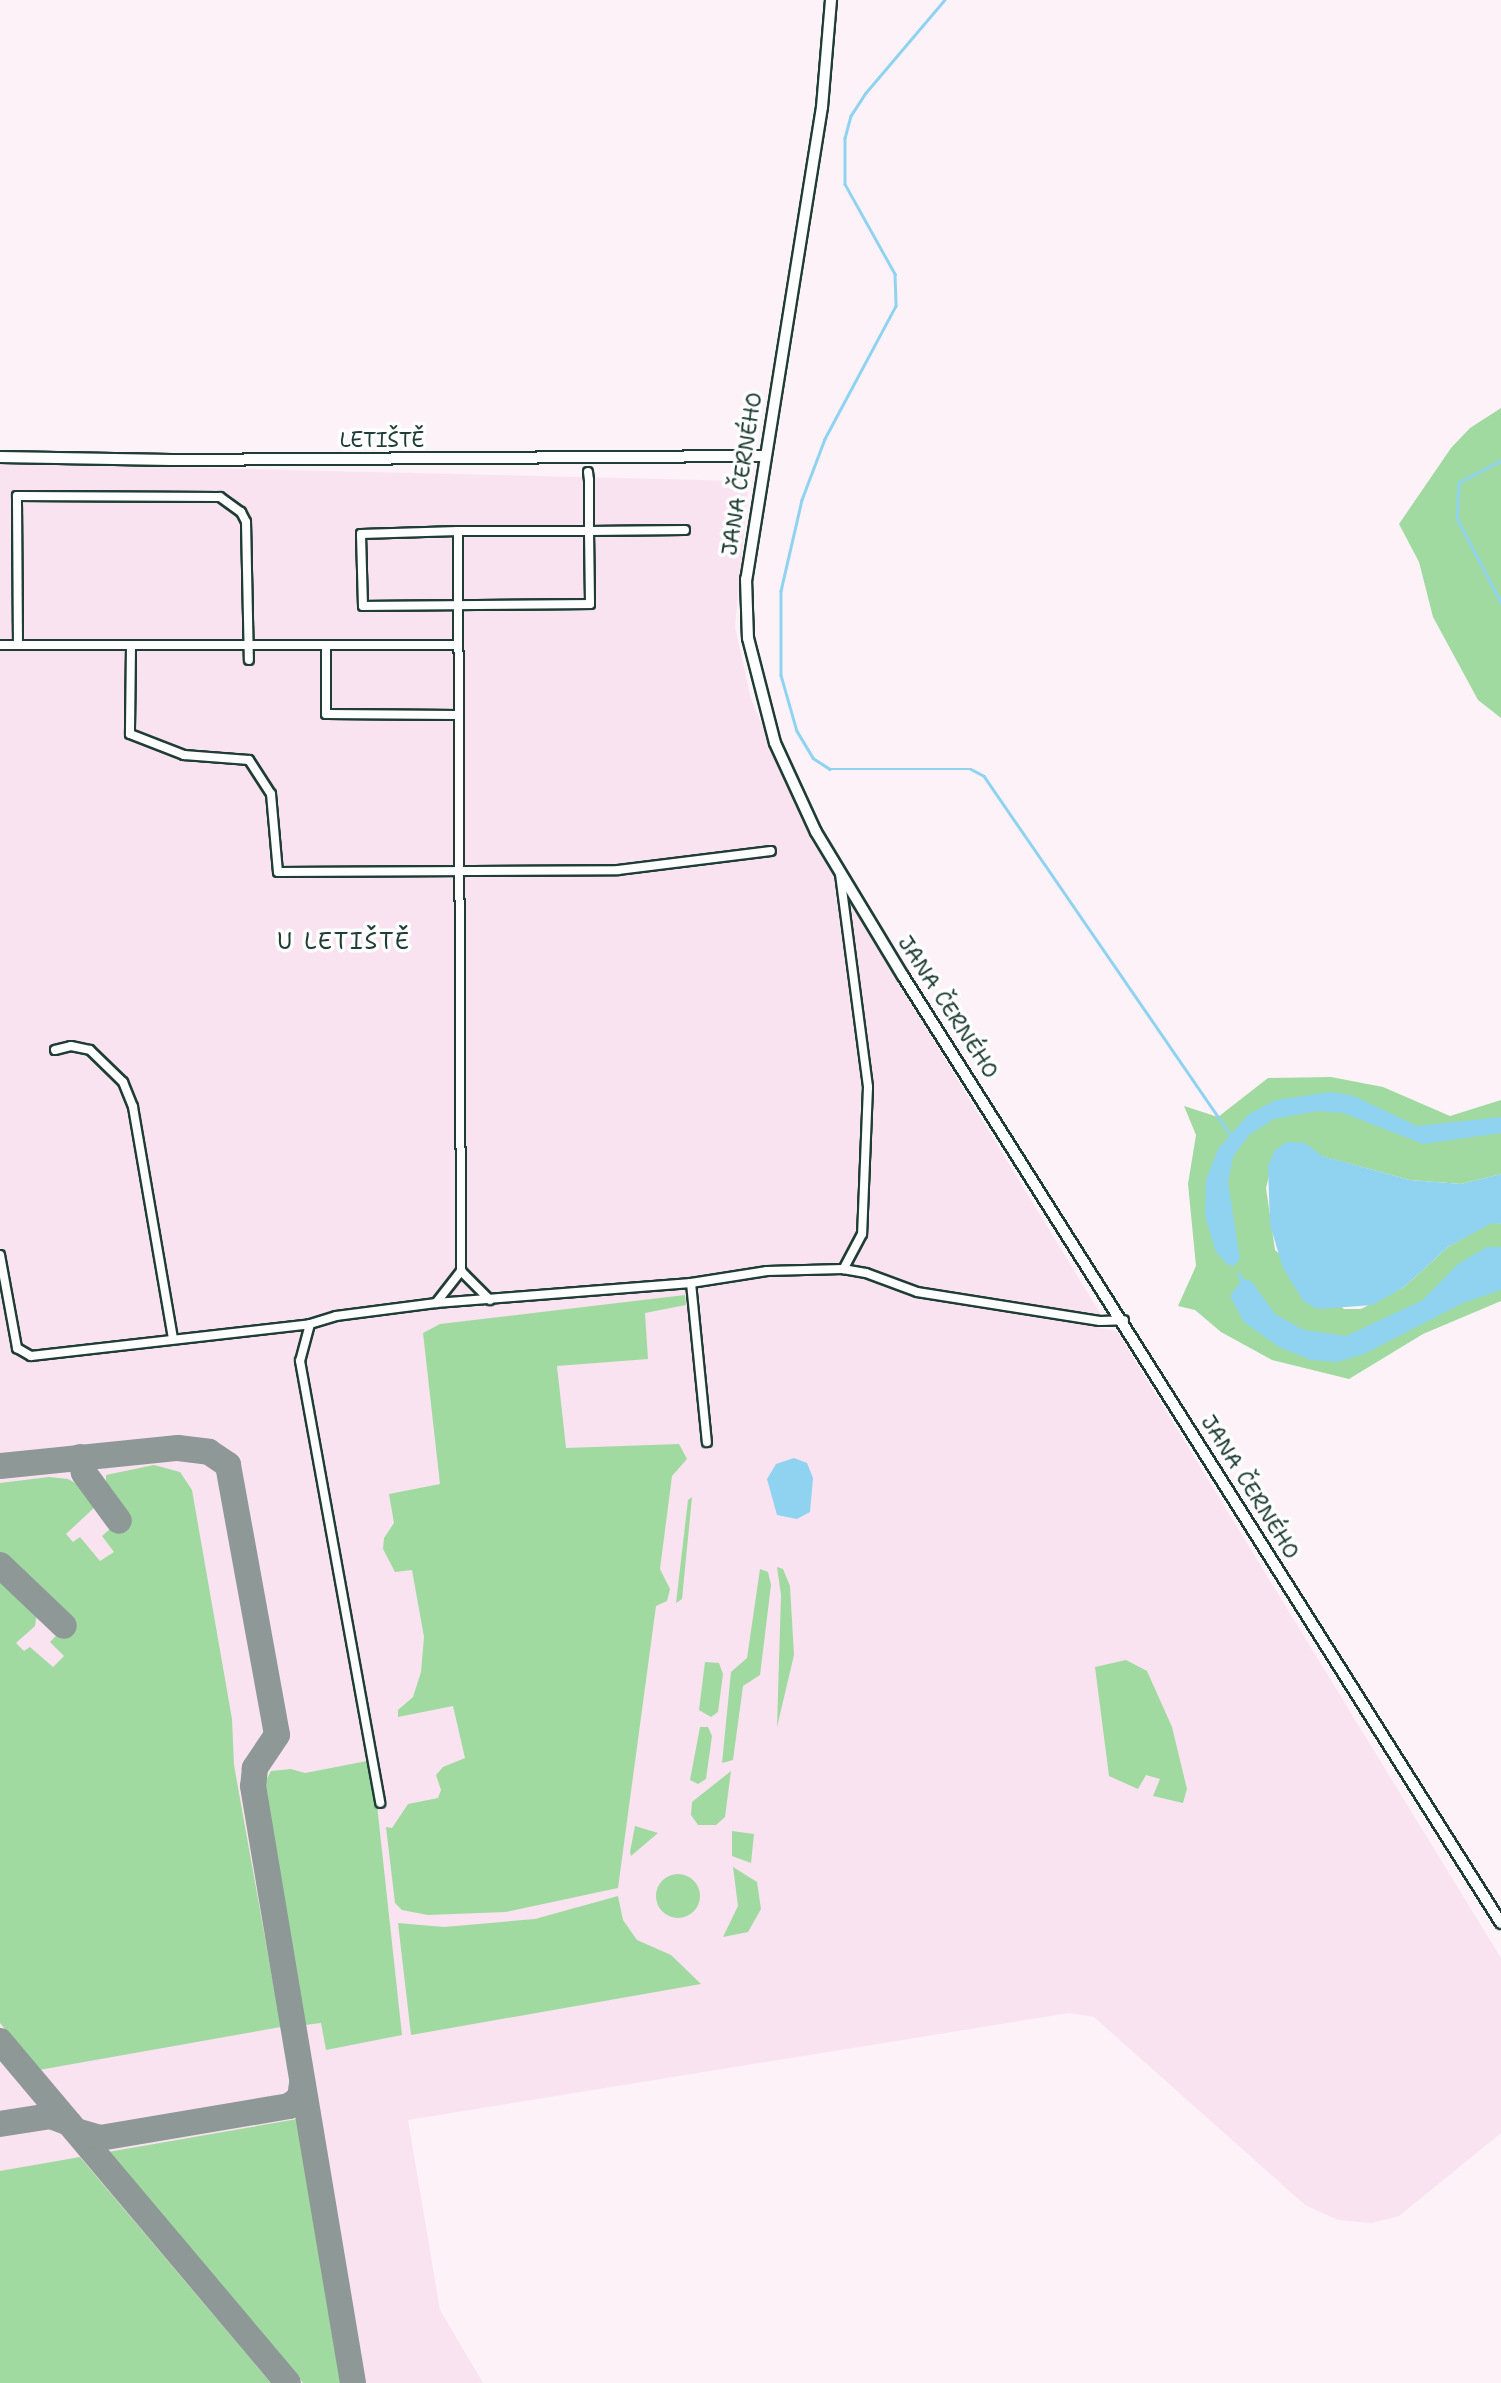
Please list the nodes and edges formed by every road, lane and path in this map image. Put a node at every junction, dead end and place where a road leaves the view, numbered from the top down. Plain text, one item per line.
1 (831, 0) edge
2 (764, 456) junction
3 (0, 457) edge
4 (588, 472) dead end
5 (685, 530) dead end
6 (458, 531) junction
7 (589, 531) junction
8 (459, 607) junction
9 (0, 645) edge
10 (18, 645) junction
11 (249, 645) junction
12 (326, 645) junction
13 (458, 645) junction
14 (131, 647) junction
15 (248, 660) dead end
16 (457, 715) junction
17 (771, 850) dead end
18 (840, 871) junction
19 (457, 872) junction
20 (55, 1050) dead end
21 (0, 1255) edge
22 (843, 1269) junction
23 (461, 1271) junction
24 (691, 1283) junction
25 (490, 1300) junction
26 (436, 1303) junction
27 (1124, 1320) junction
28 (310, 1324) junction
29 (173, 1339) junction
30 (707, 1442) dead end
31 (380, 1803) dead end
32 (1501, 1923) edge

1 - 2 street, JANA ČERNÉHO
2 - 3 street, LETIŠTĚ
2 - 18 street, JANA ČERNÉHO
4 - 7 street
5 - 7 street
6 - 7 street
6 - 8 street
6 - 8 street
7 - 8 street
8 - 13 street
9 - 10 street
10 - 11 street
10 - 14 street
11 - 12 street
11 - 14 street
11 - 15 street
12 - 13 street
12 - 16 street
13 - 16 street
14 - 19 street
16 - 19 street
17 - 19 street
18 - 22 street
18 - 27 street, JANA ČERNÉHO
19 - 23 street
20 - 29 street
21 - 29 street
22 - 24 street
22 - 27 street
23 - 25 street
23 - 26 street
24 - 25 street
24 - 30 street
25 - 26 street
26 - 28 street
27 - 32 street, JANA ČERNÉHO
28 - 29 street
28 - 31 street

